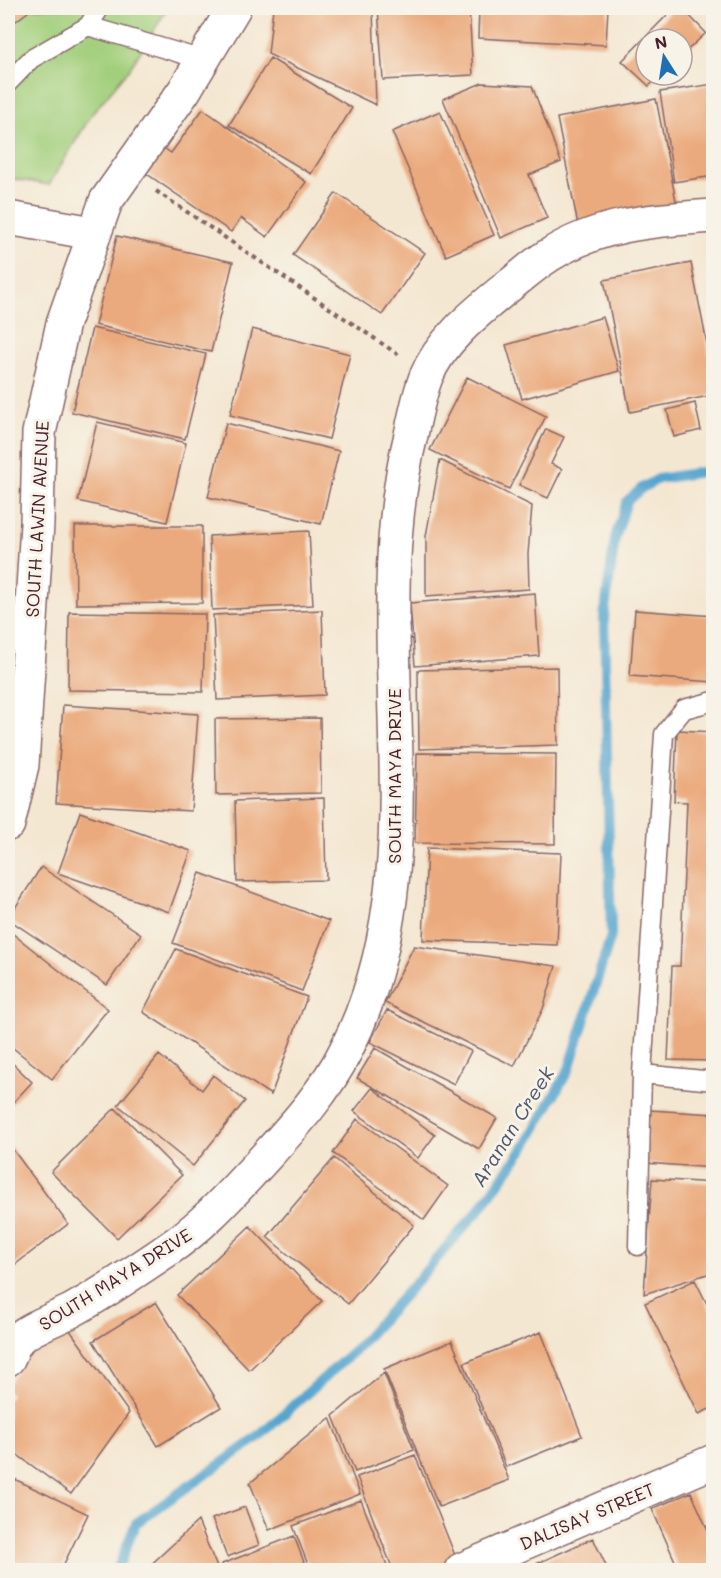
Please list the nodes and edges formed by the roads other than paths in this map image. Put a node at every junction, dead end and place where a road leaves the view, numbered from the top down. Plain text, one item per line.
1 (100, 8) edge
2 (234, 8) edge
3 (88, 26) junction
4 (203, 60) junction
5 (8, 83) edge
6 (714, 216) edge
7 (8, 218) edge
8 (93, 233) junction
9 (714, 701) edge
10 (8, 824) edge
11 (642, 1074) junction
12 (714, 1081) edge
13 (638, 1246) dead end
14 (11, 1339) edge
15 (714, 1461) edge
16 (461, 1570) edge

1 - 3 lane
2 - 4 street, SOUTH LAWIN AVENUE
3 - 4 lane
3 - 5 lane
4 - 8 street, SOUTH LAWIN AVENUE
6 - 14 street, SOUTH MAYA DRIVE
7 - 8 street
8 - 10 street, SOUTH LAWIN AVENUE
9 - 11 lane
11 - 12 lane
11 - 13 lane
15 - 16 street, DALISAY STREET

